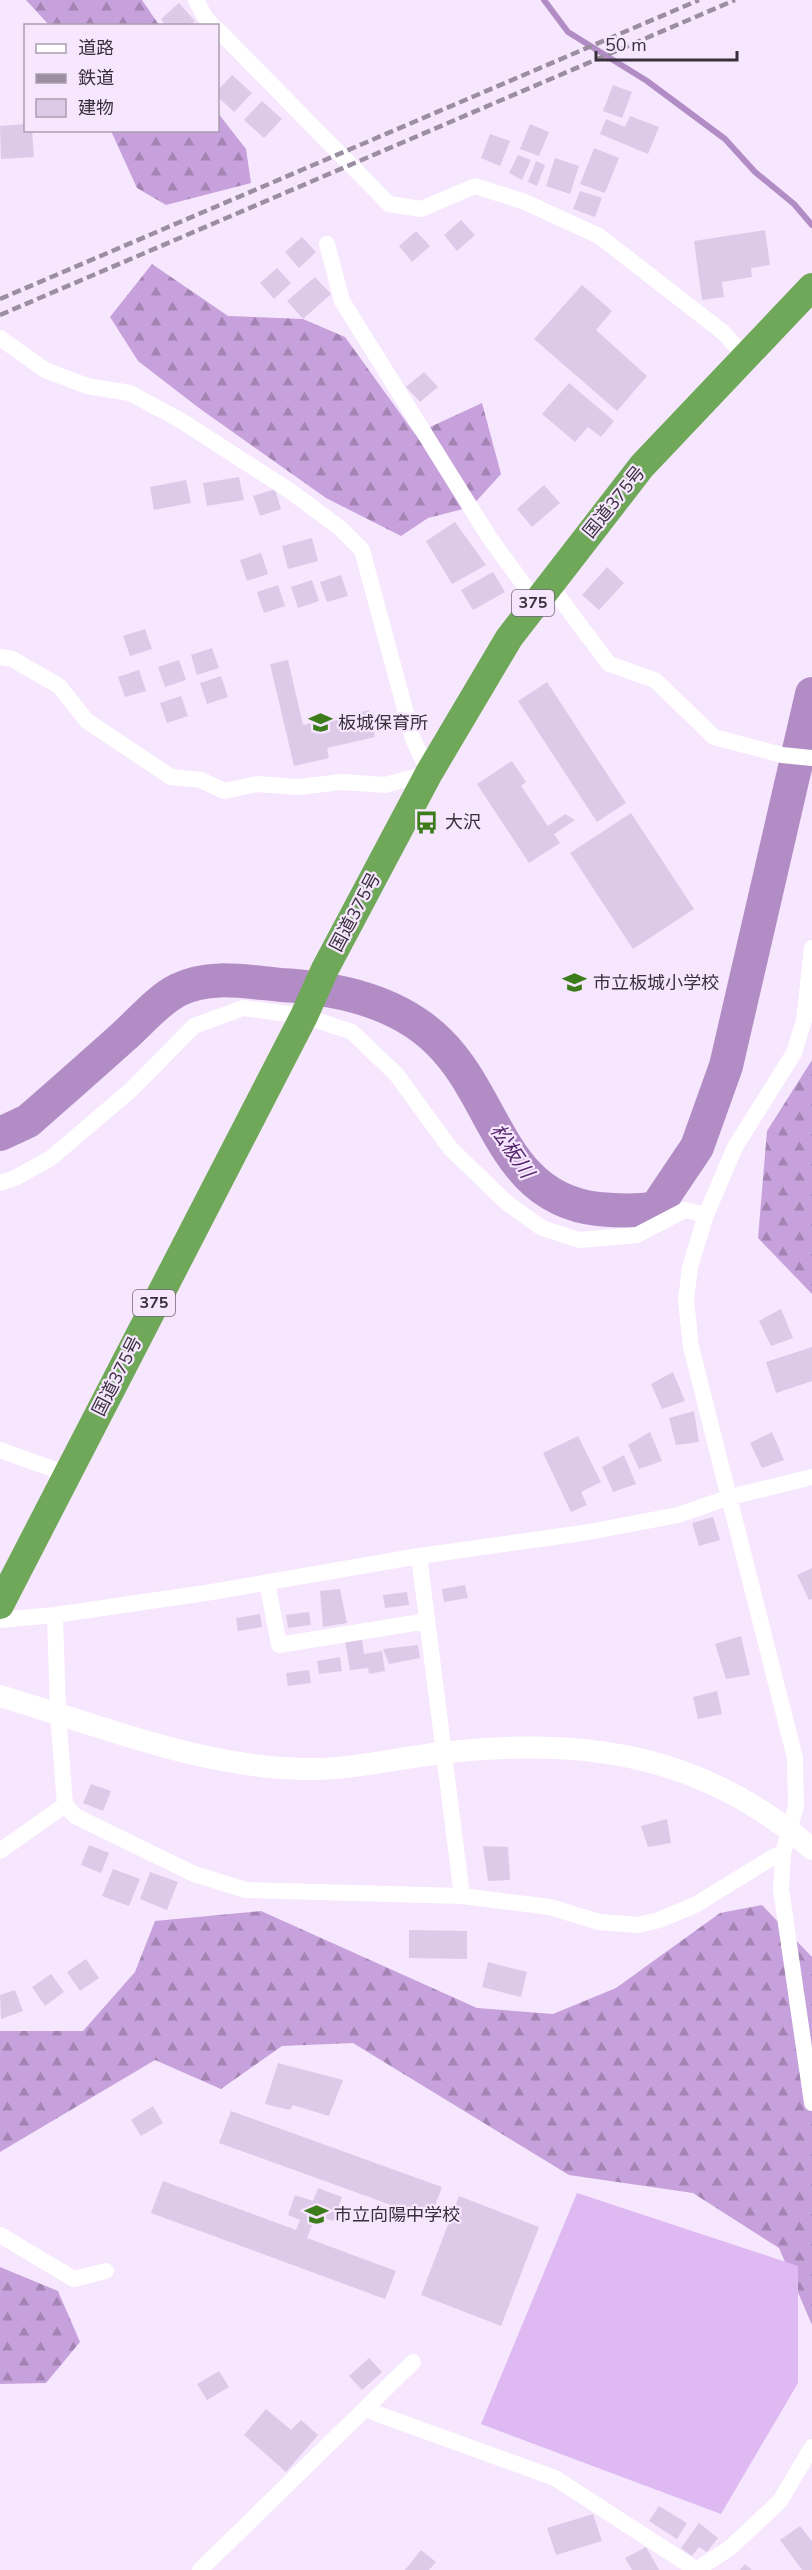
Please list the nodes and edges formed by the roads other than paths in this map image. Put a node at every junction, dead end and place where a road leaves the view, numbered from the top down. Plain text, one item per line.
1 (196, 0) edge
2 (211, 24) edge
3 (219, 31) edge
4 (327, 244) dead end
5 (812, 287) edge
6 (0, 338) edge
7 (745, 357) junction
8 (542, 592) junction
9 (0, 657) edge
10 (812, 758) edge
11 (429, 773) junction
12 (812, 948) edge
13 (307, 1009) junction
14 (0, 1183) edge
15 (706, 1215) junction
16 (0, 1450) edge
17 (67, 1474) junction
18 (812, 1477) edge
19 (730, 1497) junction
20 (419, 1556) junction
21 (267, 1582) junction
22 (0, 1605) edge
23 (55, 1615) junction
24 (0, 1620) edge
25 (427, 1621) junction
26 (0, 1696) edge
27 (58, 1713) junction
28 (444, 1752) junction
29 (65, 1805) junction
30 (791, 1831) junction
31 (812, 1849) edge
32 (0, 1851) edge
33 (783, 1853) junction
34 (462, 1896) junction
35 (812, 2103) edge
36 (0, 2235) edge
37 (106, 2271) dead end
38 (412, 2362) dead end
39 (367, 2407) junction
40 (809, 2458) edge
41 (200, 2570) edge
42 (697, 2570) edge

1 - 2 street
3 - 7 street
4 - 8 street
5 - 7 highway, 国道375号 / 375
6 - 11 street
7 - 8 highway, 国道375号 / 375
8 - 10 street
8 - 11 highway, 国道375号 / 375
9 - 11 street
11 - 13 highway, 国道375号 / 375
12 - 15 street
13 - 14 street
13 - 15 street
13 - 17 highway, 国道375号 / 375
15 - 19 street
16 - 17 street
17 - 22 highway, 国道375号 / 375
18 - 19 street
19 - 20 street
19 - 30 street
20 - 21 street
20 - 25 street
21 - 23 street
21 - 25 street
23 - 24 street
23 - 27 street
25 - 28 street
26 - 27 street
27 - 28 street
27 - 29 street
28 - 30 street
28 - 34 street
29 - 32 street
29 - 34 street
30 - 31 street
30 - 33 street
33 - 34 street
33 - 35 street
36 - 37 street
38 - 39 street
39 - 41 street
39 - 42 street
40 - 42 street

